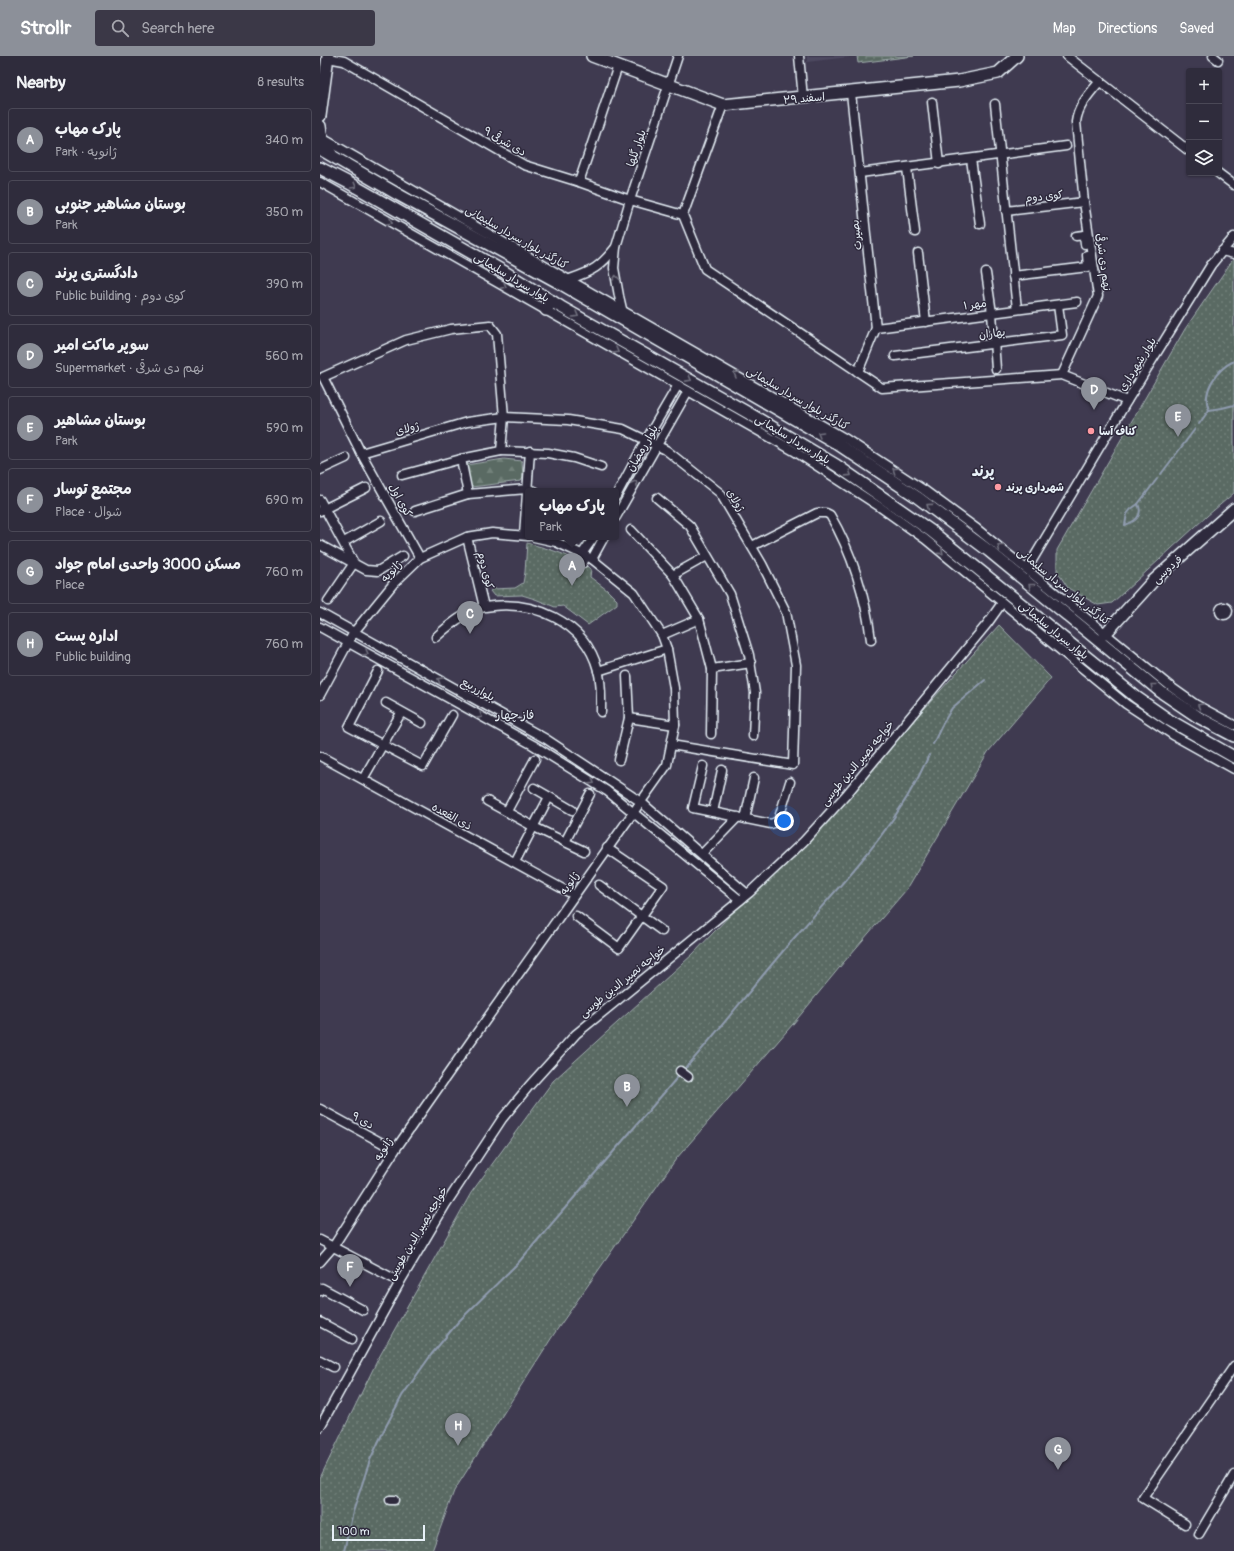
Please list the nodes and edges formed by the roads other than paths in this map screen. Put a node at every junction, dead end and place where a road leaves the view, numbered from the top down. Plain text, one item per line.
1 (592, 56) edge
2 (678, 56) edge
3 (799, 56) edge
4 (1017, 56) edge
5 (1067, 56) edge
6 (328, 57) edge
7 (618, 66) junction
8 (1100, 81) junction
9 (669, 84) junction
10 (851, 93) junction
11 (803, 98) junction
12 (932, 102) dead end
13 (995, 104) dead end
14 (722, 105) junction
15 (320, 116) edge
16 (320, 133) edge
17 (1066, 146) dead end
18 (1186, 148) edge
19 (320, 149) edge
20 (1001, 155) junction
21 (333, 157) junction
22 (972, 159) junction
23 (939, 164) junction
24 (320, 168) edge
25 (907, 168) junction
26 (860, 173) junction
27 (1222, 176) edge
28 (320, 182) edge
29 (579, 182) junction
30 (1234, 185) edge
31 (630, 200) junction
32 (1084, 202) junction
33 (425, 210) junction
34 (1006, 211) junction
35 (683, 215) junction
36 (415, 221) junction
37 (446, 222) junction
38 (980, 224) dead end
39 (916, 232) dead end
40 (441, 236) junction
41 (1076, 236) dead end
42 (1234, 238) edge
43 (616, 247) junction
44 (1222, 251) junction
45 (918, 252) dead end
46 (1234, 254) edge
47 (986, 273) dead end
48 (1013, 276) junction
49 (570, 279) junction
50 (1077, 302) dead end
51 (1058, 305) junction
52 (549, 306) junction
53 (622, 309) junction
54 (1016, 309) junction
55 (992, 313) junction
56 (926, 322) junction
57 (876, 328) junction
58 (672, 337) junction
59 (994, 344) junction
60 (680, 353) junction
61 (699, 354) junction
62 (895, 356) dead end
63 (996, 369) dead end
64 (858, 372) junction
65 (1062, 375) junction
66 (678, 385) junction
67 (688, 391) junction
68 (1127, 400) junction
69 (504, 417) junction
70 (646, 440) junction
71 (656, 445) junction
72 (501, 451) junction
73 (530, 451) junction
74 (361, 453) junction
75 (346, 458) dead end
76 (461, 459) junction
77 (601, 467) dead end
78 (320, 470) edge
79 (402, 476) dead end
80 (366, 488) dead end
81 (531, 488) edge
82 (525, 490) edge
83 (619, 490) edge
84 (468, 494) junction
85 (657, 498) dead end
86 (320, 500) edge
87 (880, 507) junction
88 (1234, 509) edge
89 (323, 510) edge
90 (415, 511) dead end
91 (619, 511) edge
92 (910, 515) junction
93 (381, 521) dead end
94 (631, 530) dead end
95 (525, 535) edge
96 (467, 537) junction
97 (925, 539) junction
98 (547, 540) edge
99 (593, 540) edge
100 (601, 540) edge
101 (344, 542) junction
102 (320, 546) edge
103 (752, 546) junction
104 (404, 556) dead end
105 (707, 556) junction
106 (420, 558) junction
107 (586, 558) junction
108 (354, 563) junction
109 (1027, 569) junction
110 (673, 575) junction
111 (1049, 600) junction
112 (328, 601) dead end
113 (1002, 603) junction
114 (1072, 606) junction
115 (484, 607) junction
116 (320, 614) edge
117 (699, 619) junction
118 (320, 627) edge
119 (354, 632) junction
120 (662, 634) junction
121 (1105, 634) junction
122 (436, 637) dead end
123 (871, 640) dead end
124 (348, 642) junction
125 (667, 649) junction
126 (750, 663) junction
127 (712, 669) junction
128 (598, 670) junction
129 (378, 671) dead end
130 (627, 676) dead end
131 (320, 695) edge
132 (386, 703) dead end
133 (601, 712) dead end
134 (401, 713) junction
135 (452, 715) dead end
136 (629, 718) junction
137 (422, 723) dead end
138 (675, 725) junction
139 (1234, 725) edge
140 (711, 734) dead end
141 (538, 735) junction
142 (753, 736) dead end
143 (1234, 736) edge
144 (383, 745) junction
145 (532, 745) junction
146 (671, 745) junction
147 (320, 756) edge
148 (1234, 757) edge
149 (535, 759) dead end
150 (619, 760) dead end
151 (703, 766) dead end
152 (1234, 769) edge
153 (722, 770) dead end
154 (754, 778) dead end
155 (363, 779) junction
156 (790, 782) dead end
157 (534, 788) dead end
158 (590, 794) dead end
159 (549, 797) junction
160 (487, 801) dead end
161 (641, 802) junction
162 (572, 810) dead end
163 (507, 812) junction
164 (634, 812) junction
165 (713, 812) junction
166 (741, 818) junction
167 (534, 827) junction
168 (565, 842) junction
169 (607, 848) junction
170 (584, 851) dead end
171 (702, 854) junction
172 (515, 862) junction
173 (599, 885) dead end
174 (747, 894) junction
175 (574, 895) junction
176 (740, 900) junction
177 (576, 916) dead end
178 (641, 916) junction
179 (662, 931) dead end
180 (680, 1071) dead end
181 (688, 1077) dead end
182 (320, 1109) edge
183 (395, 1150) junction
184 (320, 1240) edge
185 (333, 1247) junction
186 (320, 1262) edge
187 (400, 1282) junction
188 (320, 1291) edge
189 (362, 1310) dead end
190 (320, 1322) edge
191 (352, 1339) dead end
192 (320, 1360) edge
193 (1234, 1366) edge
194 (333, 1367) dead end
195 (320, 1427) edge
196 (1234, 1475) edge
197 (1185, 1524) dead end
198 (1199, 1534) dead end

1 - 7 main road, ۲۹ اسفند
2 - 9 street, بلوار گلها
3 - 11 street
4 - 10 main road, ۲۹ اسفند
5 - 8 street
6 - 15 main road
6 - 29 street, ۹ دی شرقی
7 - 9 main road, ۲۹ اسفند
7 - 29 street
8 - 18 street
8 - 32 street, نهم دی شرقی
9 - 14 main road, ۲۹ اسفند
9 - 31 street, بلوار گلها
10 - 11 main road, ۲۹ اسفند
10 - 26 street, بصیرت
11 - 14 main road, ۲۹ اسفند
12 - 23 street
13 - 20 street
14 - 35 street
16 - 21 main road
16 - 49 street, کنارگذر بلوار سردار سلیمانی
17 - 20 street
19 - 21 main road, بلوار سردار سلیمانی
20 - 22 street
20 - 34 street
21 - 33 main road, بلوار سردار سلیمانی
22 - 23 street
22 - 38 street
23 - 25 street
24 -> 36 main road, بلوار سردار سلیمانی
25 - 26 street
25 - 39 street
26 - 57 street, بصیرت
27 - 30 street
28 -> 52 street
29 - 31 street, ۹ دی شرقی
31 - 35 street, ۹ دی شرقی
31 - 43 street, بلوار گلها
32 - 34 street, کوی دوم
32 - 65 street, نهم دی شرقی
33 - 36 main road
33 - 37 main road, بلوار سردار سلیمانی
34 - 48 street
35 - 64 street
36 - 40 main road, بلوار سردار سلیمانی
37 - 40 main road
37 - 60 main road, بلوار سردار سلیمانی
40 - 52 main road, بلوار سردار سلیمانی
41 - 48 street
42 - 44 street, بلوار شهرداری
43 - 49 street, بلوار گلها
53 -> 43 street, بلوار گلها
44 - 46 street
44 - 68 street, بلوار شهرداری
45 - 56 street
47 - 55 street
48 - 54 street
49 - 53 street, کنارگذر بلوار سردار سلیمانی
50 - 51 street, مهر ۱
51 - 54 street, مهر ۱
51 - 59 street, بهاران
52 -> 66 street
52 -> 92 main road, بلوار سردار سلیمانی
53 - 58 street, کنارگذر بلوار سردار سلیمانی
54 - 55 street, مهر ۱
55 - 56 street, مهر ۱
55 - 59 street
56 - 57 street, مهر ۱
57 - 64 street, بصیرت
58 - 60 street
58 - 61 street, کنارگذر بلوار سردار سلیمانی
59 - 62 street, بهاران
59 - 63 street
60 - 61 street
111 -> 60 main road, بلوار سردار سلیمانی
109 -> 61 street, کنارگذر بلوار سردار سلیمانی
64 - 65 street
65 - 68 street
66 - 67 street
66 - 70 street, بلوار رمضان
67 - 71 street, بلوار رمضان
67 - 87 street
68 - 109 street, بلوار شهرداری
69 - 70 street, ژولای
69 - 72 street
69 - 74 street, ژولای
69 - 74 street, کوی اول
70 - 71 street, ژولای
70 - 83 street, بلوار رمضان
91 -> 71 street, بلوار رمضان
71 - 103 street, ژولای
72 - 73 street
72 - 76 street
73 - 77 street
73 - 81 street
74 - 106 street, کوی اول
75 - 78 street
76 - 79 street
76 - 84 street
80 - 89 street
82 - 84 street
84 - 90 street
85 - 105 street
86 - 89 street
87 - 92 street
87 - 97 street
88 - 121 main road, فردوسی
89 - 101 street
92 - 97 street
92 - 148 main road, بلوار سردار سلیمانی
93 - 101 street
94 - 110 street
95 - 96 street, ژانویه
96 - 106 street, ژانویه
96 - 115 street, کوی دوم
97 -> 113 street
98 - 107 street, ژانویه
99 - 107 street
100 - 107 street
101 - 108 street
102 - 108 street
103 - 123 street
103 - 146 street, ژولای
104 - 108 street
105 - 110 street
105 - 126 street
106 - 119 street, ژانویه
107 - 120 street, ژانویه
108 - 112 street
109 - 114 street, کنارگذر بلوار سردار سلیمانی
110 - 117 street
111 - 114 street
143 -> 111 main road, بلوار سردار سلیمانی
113 - 152 street
113 - 174 street, خواجه نصیر الدین طوسی
114 - 121 street, کنارگذر بلوار سردار سلیمانی
115 - 122 street
115 - 128 street
116 - 119 street, بلوارربیع
117 - 120 street
117 - 127 street
118 - 124 street, بلوارربیع
119 - 124 street, ژانویه
141 -> 119 street, بلوارربیع
120 - 125 street, ژانویه
139 -> 121 street, کنارگذر بلوار سردار سلیمانی
124 - 131 street, ژانویه
124 -> 145 street, بلوارربیع
125 - 128 street
125 - 138 street, ژانویه
126 - 127 street
126 - 142 street
127 - 140 street
128 - 133 street
129 - 144 street
130 - 136 street
132 - 134 street
134 - 137 street
134 - 144 street
135 - 144 street
136 - 138 street
136 - 150 street
138 - 146 street, ژانویه
141 - 145 street
141 - 161 street, بلوارربیع
144 - 155 street
145 -> 164 street, بلوارربیع
146 - 161 street, ژانویه
147 - 155 street, ذی القعده
149 - 163 street
151 - 165 street
153 - 165 street
154 - 166 street
155 - 172 street, ذی القعده
156 - 166 street
157 - 159 street
158 - 168 street
159 - 162 street
159 - 167 street
160 - 163 street
161 - 164 street, ژانویه
161 - 171 street, بلوارربیع
163 - 167 street
164 - 169 street, ژانویه
164 - 176 street, بلوارربیع
165 - 166 street
166 - 171 street
167 - 168 street
167 - 172 street
168 - 170 street
169 - 175 street, ژانویه
169 - 178 street
171 - 174 street, بلوارربیع
172 - 175 street, ذی القعده
173 - 178 street
174 - 176 street, خواجه نصیر الدین طوسی
175 - 183 street, ژانویه
176 - 187 street, خواجه نصیر الدین طوسی
177 - 178 street
178 - 179 street
180 - 181 street
182 - 183 street, ۹ دی
183 - 185 street, ژانویه
184 - 185 street
185 - 186 street, ژانویه
185 - 187 street
187 - 195 street, خواجه نصیر الدین طوسی
188 - 189 street
190 - 191 street
192 - 194 street
193 - 197 street
196 - 198 street

